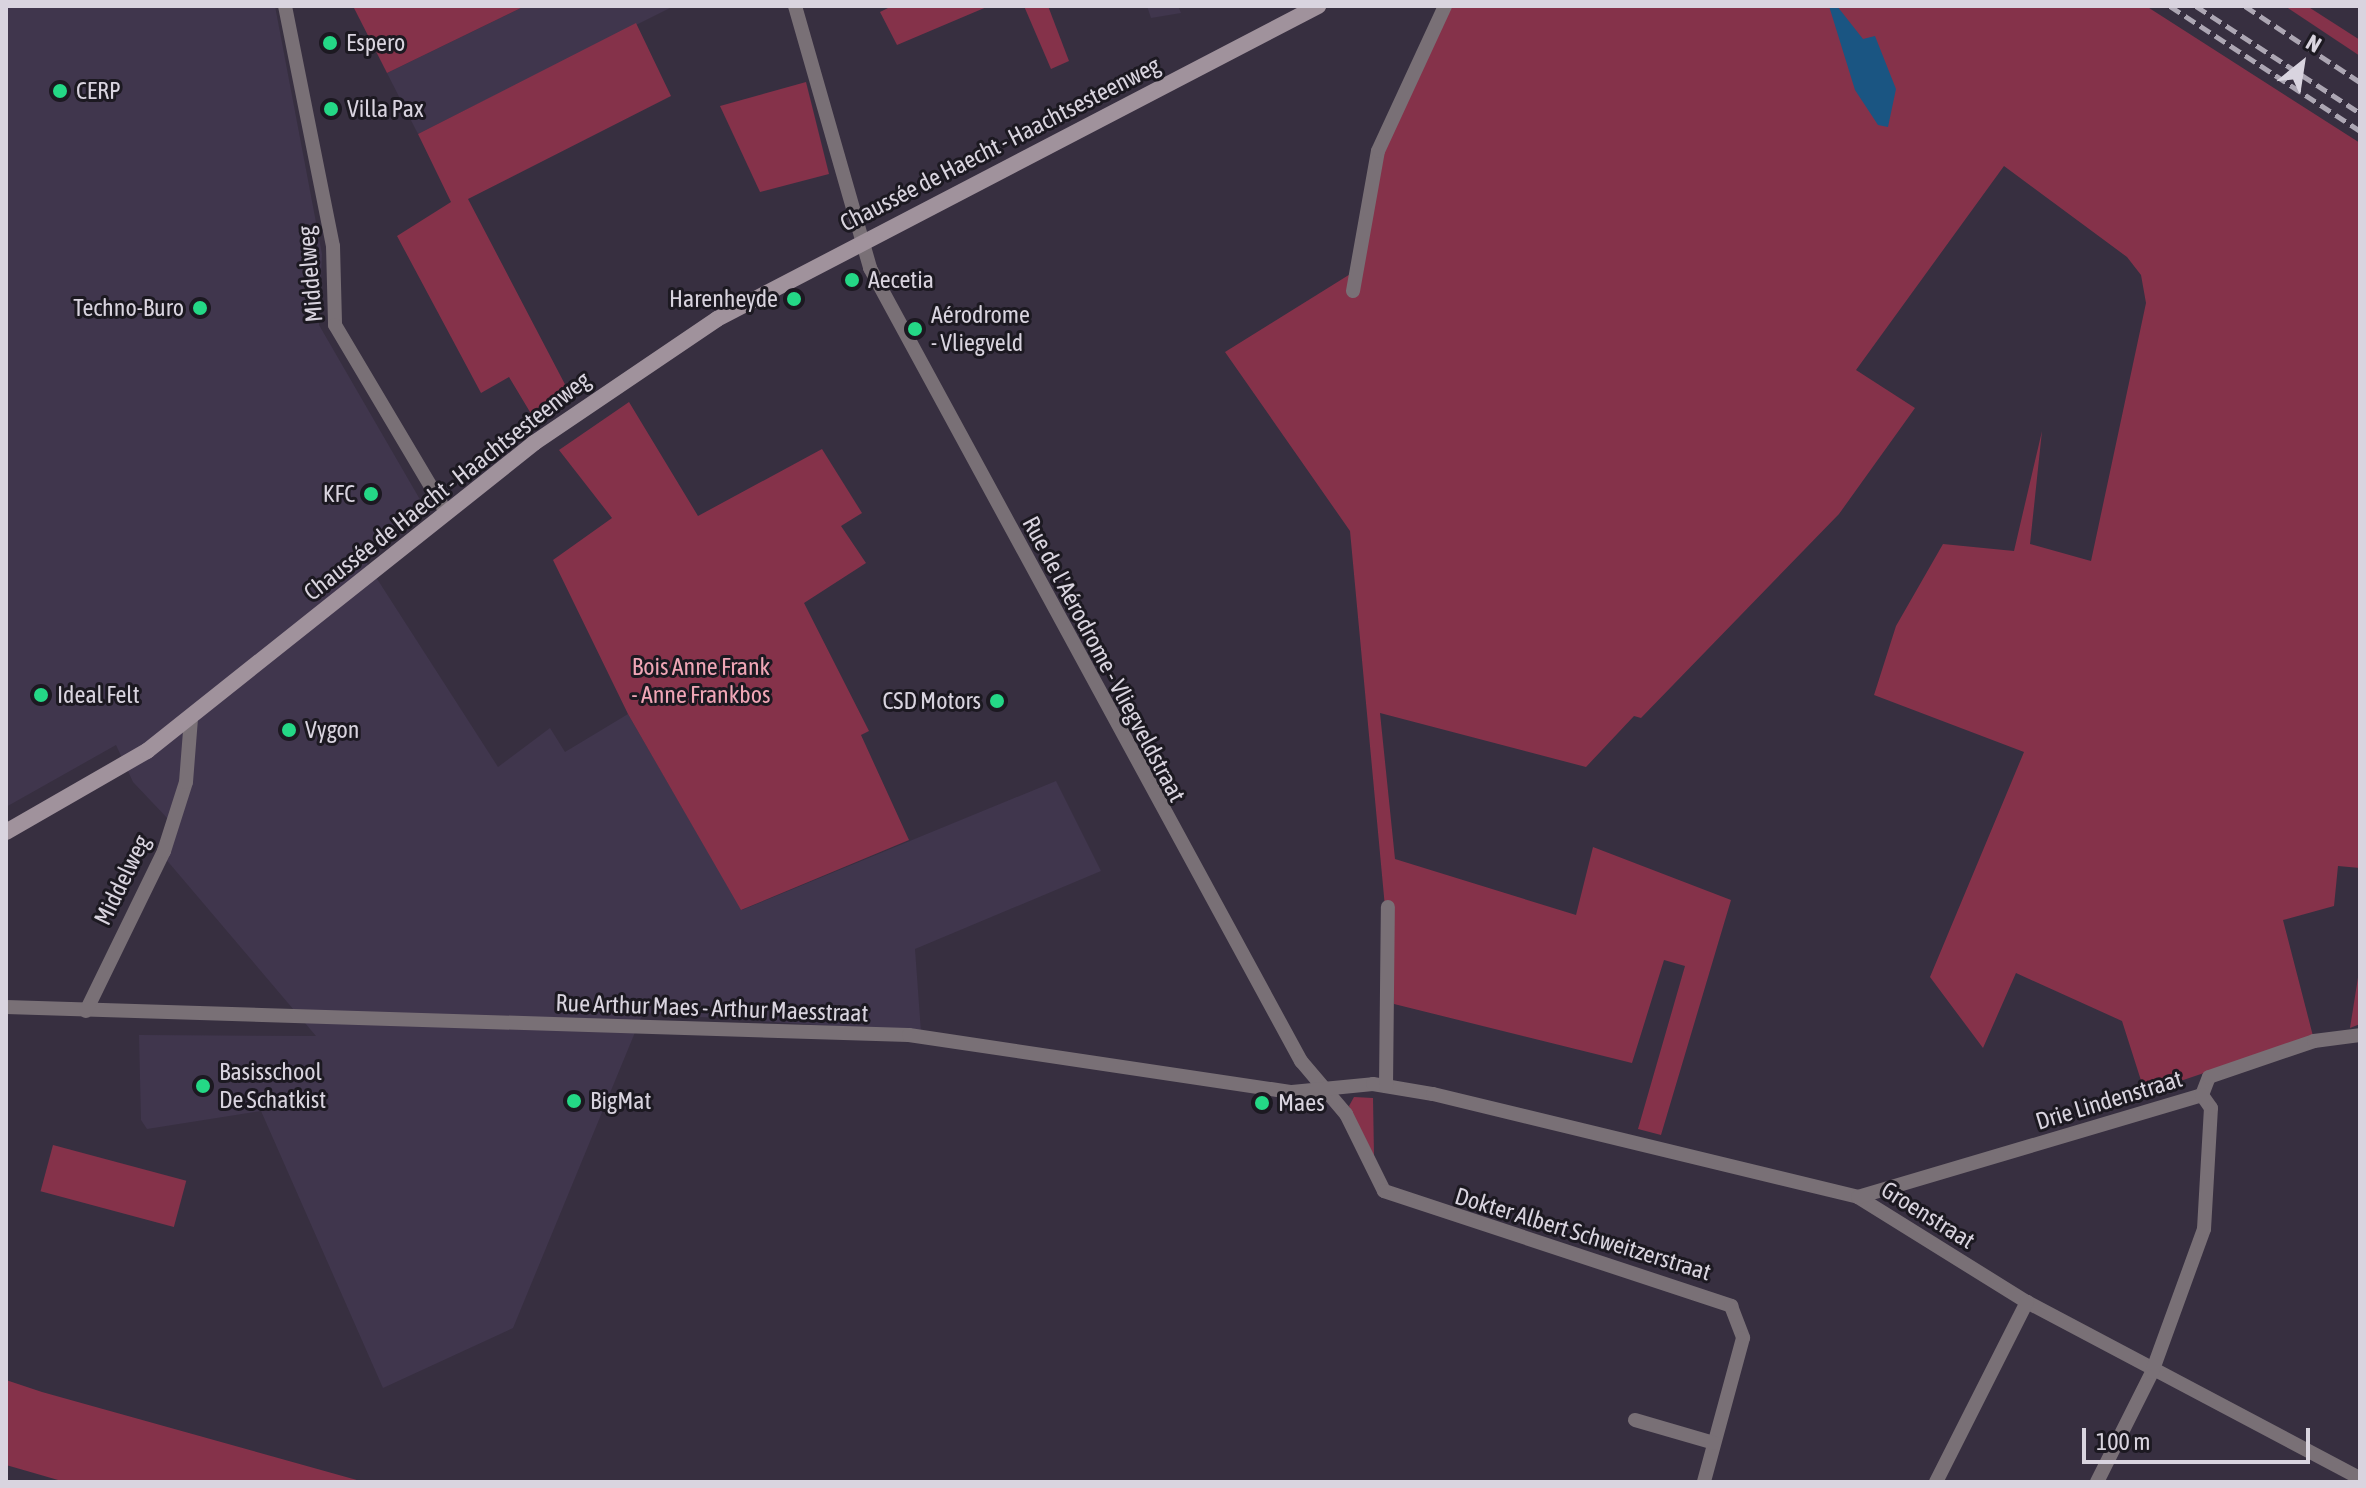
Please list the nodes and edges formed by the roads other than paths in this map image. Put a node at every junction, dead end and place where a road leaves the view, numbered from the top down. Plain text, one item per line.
1 (285, 6) edge
2 (795, 6) edge
3 (1318, 6) edge
4 (1445, 6) edge
5 (859, 241) junction
6 (1353, 291) dead end
7 (446, 512) junction
8 (191, 718) junction
9 (6, 832) edge
10 (1388, 907) dead end
11 (6, 1007) edge
12 (33, 1011) junction
13 (86, 1011) junction
14 (6, 1019) edge
15 (2360, 1035) edge
16 (1386, 1086) junction
17 (1326, 1087) junction
18 (2202, 1095) junction
19 (1384, 1191) joint
20 (1858, 1197) junction
21 (2027, 1302) junction
22 (2152, 1372) junction
23 (1635, 1420) dead end
24 (1714, 1443) junction
25 (2360, 1478) edge
26 (1704, 1482) edge
27 (1936, 1482) edge
28 (2097, 1482) edge

1 - 7 street, Middelweg
2 - 5 street, Rue de l'Aérodrome - Vliegveldstraat
3 - 5 main road, Chaussée de Haecht - Haachtsesteenweg
4 - 6 street
5 - 7 main road, Chaussée de Haecht - Haachtsesteenweg
5 - 17 street, Rue de l'Aérodrome - Vliegveldstraat
7 - 8 main road, Chaussée de Haecht - Haachtsesteenweg
8 - 9 main road, Chaussée de Haecht - Haachtsesteenweg
8 - 13 street, Middelweg
10 - 16 street
11 - 12 street, Rue Arthur Maes - Arthur Maesstraat
12 - 13 street, Rue Arthur Maes - Arthur Maesstraat
12 - 14 street, Rue Arthur Maes - Arthur Maesstraat
13 - 17 street, Rue Arthur Maes - Arthur Maesstraat
15 - 18 street, Drie Lindenstraat
16 - 17 street, Rue Arthur Maes - Arthur Maesstraat
16 - 20 street, Groenstraat
17 - 19 street, Rue de l'Aérodrome - Vliegveldstraat
18 - 20 street, Drie Lindenstraat
18 - 22 street
19 - 24 street, Dokter Albert Schweitzerstraat
20 - 21 street, Groenstraat
21 - 22 street, Groenstraat
21 - 27 street
22 - 25 street, Groenstraat
22 - 28 street
23 - 24 street
24 - 26 street, Dokter Albert Schweitzerstraat

